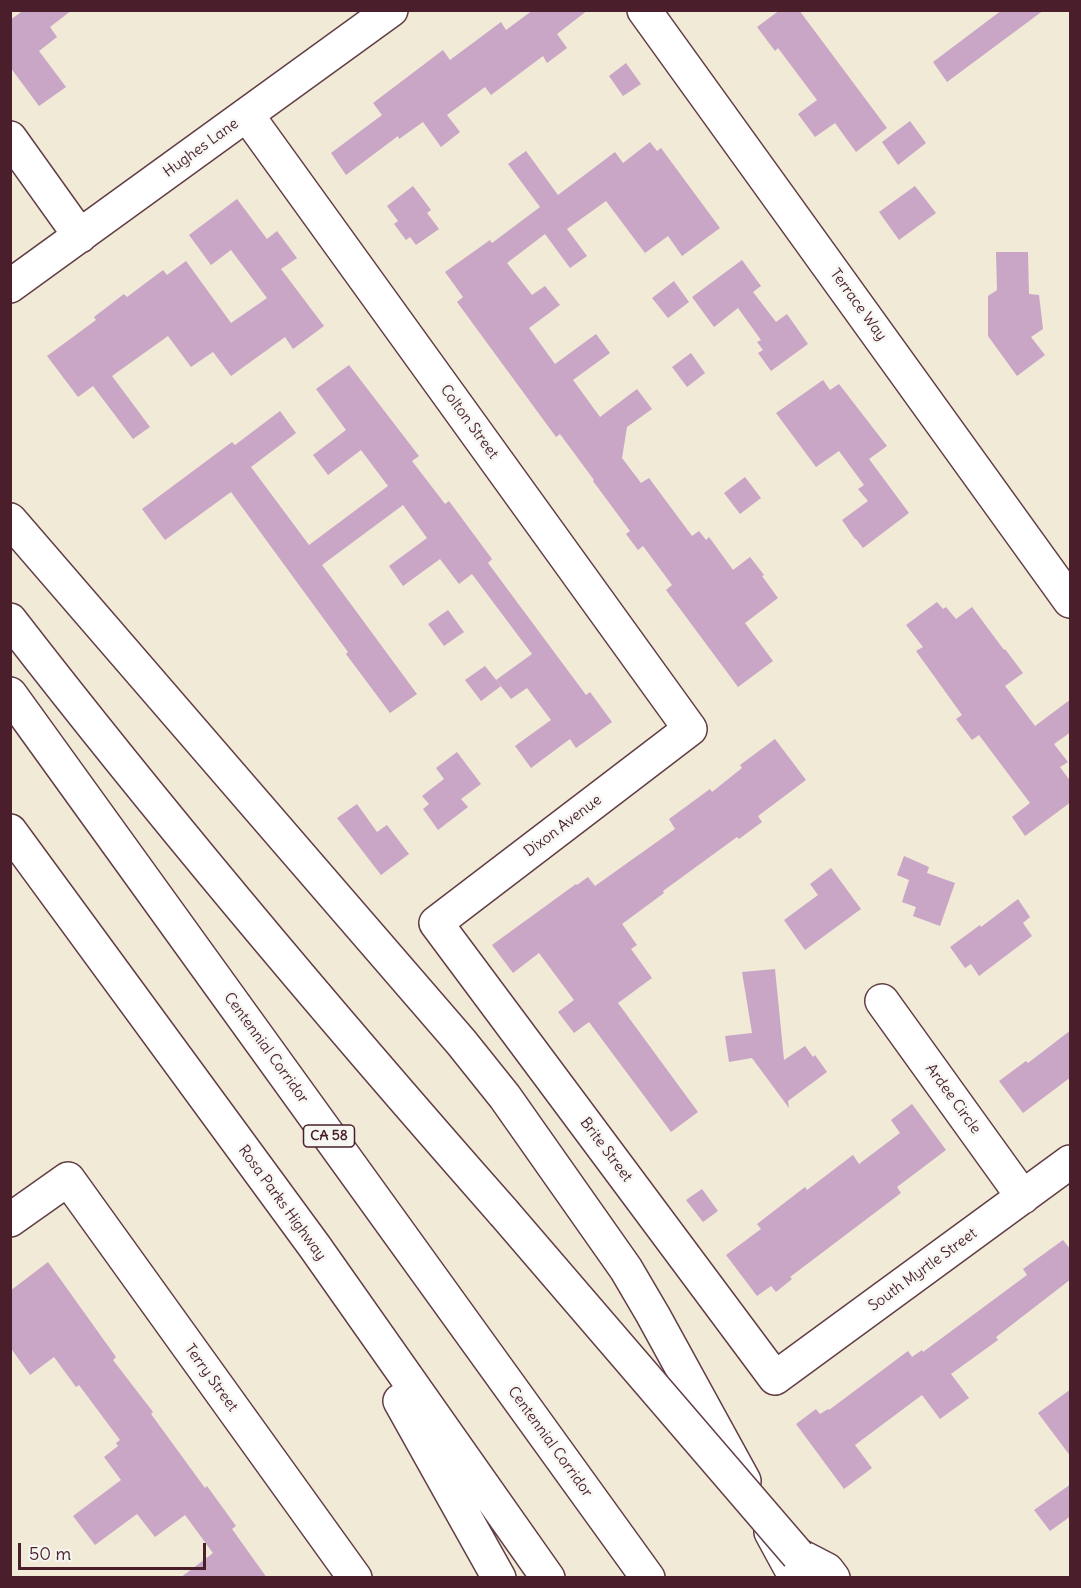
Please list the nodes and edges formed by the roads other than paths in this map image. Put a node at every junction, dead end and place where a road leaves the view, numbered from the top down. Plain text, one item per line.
1 (391, 10) edge
2 (644, 10) edge
3 (247, 115) junction
4 (10, 138) edge
5 (80, 236) junction
6 (10, 286) edge
7 (10, 520) edge
8 (1071, 601) edge
9 (10, 620) edge
10 (10, 694) edge
11 (690, 729) joint
12 (10, 831) edge
13 (436, 922) joint
14 (882, 1001) dead end
15 (1071, 1162) edge
16 (1023, 1197) junction
17 (10, 1220) edge
18 (315, 1247) junction
19 (775, 1377) joint
20 (802, 1570) edge
21 (355, 1578) edge
22 (499, 1578) edge
23 (548, 1578) edge
24 (648, 1578) edge
25 (833, 1578) edge

1 - 3 main road, Hughes Lane
2 - 8 main road, Terrace Way
3 - 5 main road, Hughes Lane
3 - 11 main road, Colton Street
4 - 5 main road
5 - 6 main road, Hughes Lane
7 - 20 main road
9 - 20 main road, bridge
10 - 24 main road, Centennial Corridor / CA 58
11 - 13 main road, Dixon Avenue
12 - 18 main road, Rosa Parks Highway
13 - 19 main road, Brite Street
14 - 16 main road, Ardee Circle
15 - 16 main road, South Myrtle Street
16 - 19 main road, South Myrtle Street
17 - 21 main road, Terry Street
18 - 22 main road
18 - 23 main road, Rosa Parks Highway
20 - 25 main road

